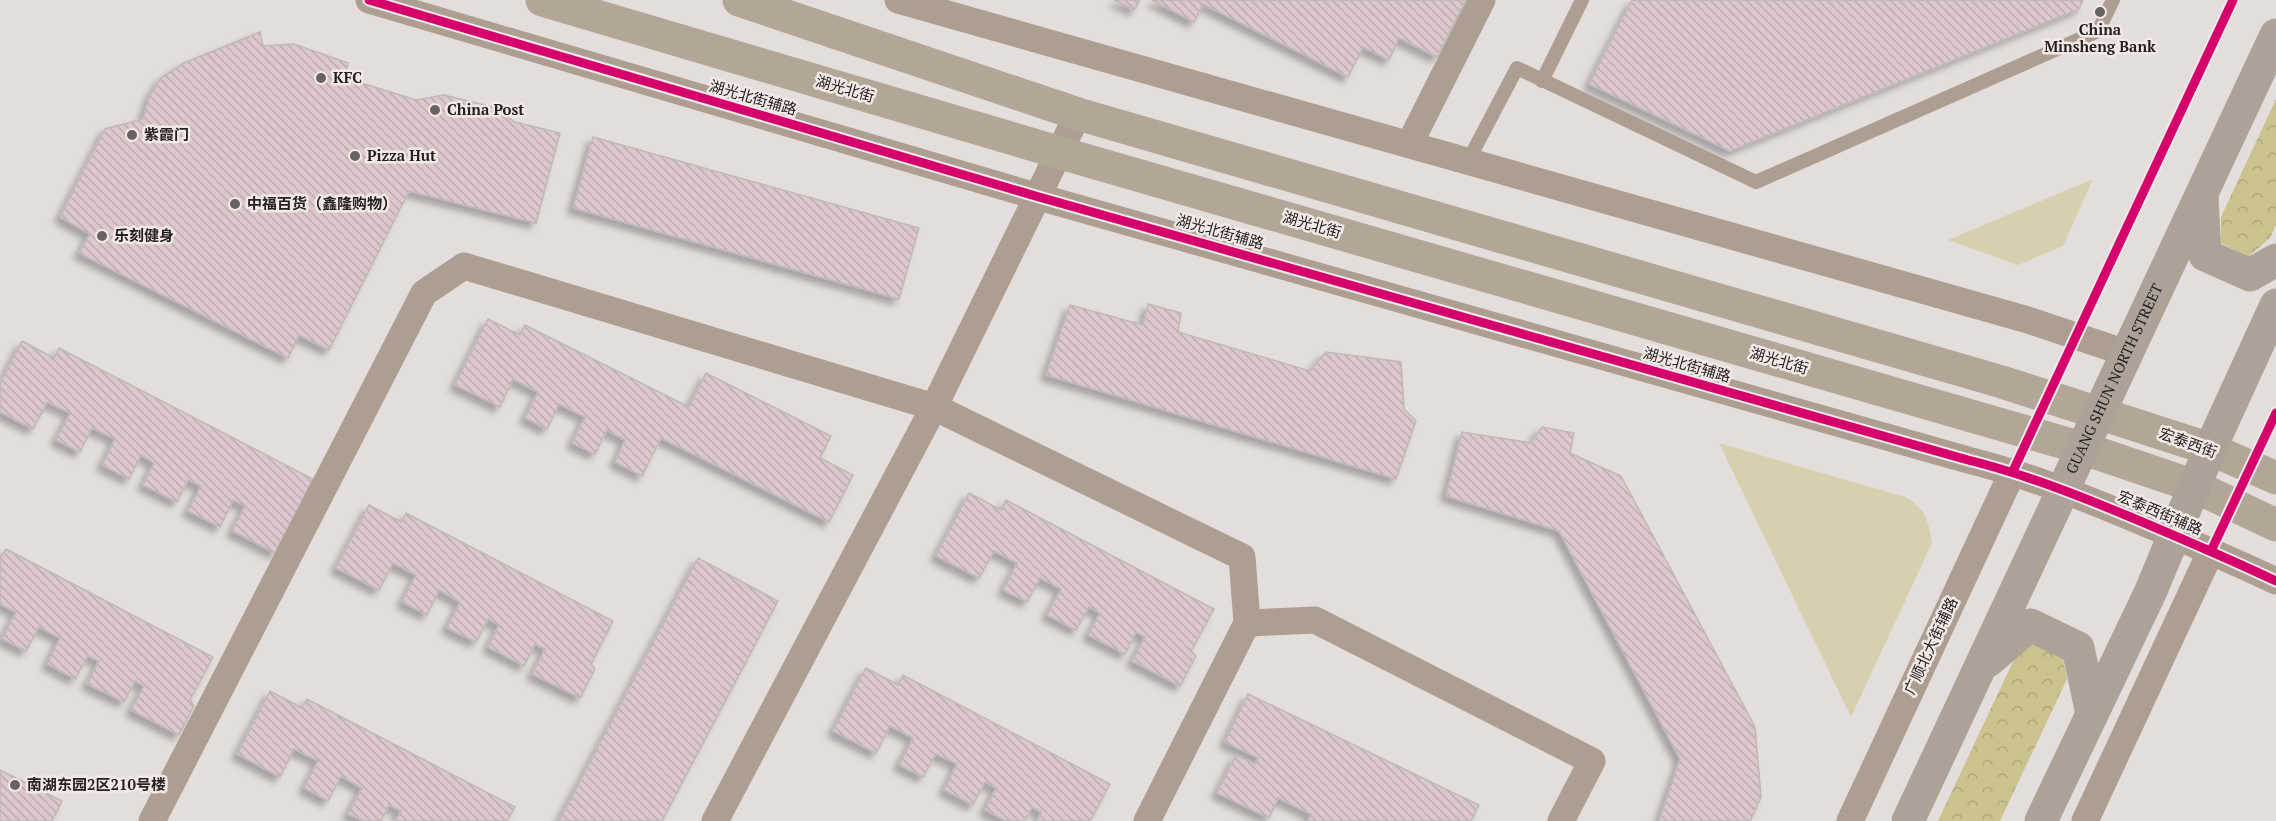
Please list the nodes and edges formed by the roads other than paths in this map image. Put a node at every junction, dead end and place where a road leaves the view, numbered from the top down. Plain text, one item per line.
1 (369, 0) edge
2 (542, 0) edge
3 (739, 0) edge
4 (898, 0) edge
5 (1482, 0) edge
6 (1582, 0) edge
7 (2113, 0) edge
8 (2276, 35) edge
9 (1542, 81) junction
10 (1078, 114) junction
11 (1409, 145) junction
12 (1061, 153) junction
13 (1468, 161) junction
14 (2202, 192) junction
15 (1039, 197) junction
16 (2276, 260) edge
17 (2276, 305) edge
18 (2126, 353) junction
19 (934, 407) junction
20 (2098, 411) junction
21 (2082, 448) junction
22 (2210, 449) junction
23 (2013, 471) junction
24 (2276, 478) edge
25 (2194, 486) junction
26 (2064, 489) junction
27 (2276, 525) edge
28 (2174, 536) junction
29 (2211, 551) junction
30 (2276, 581) edge
31 (1247, 623) junction
32 (1980, 667) junction
33 (2092, 714) junction
34 (152, 821) edge
35 (716, 821) edge
36 (1147, 821) edge
37 (1561, 821) edge
38 (1850, 821) edge
39 (1908, 821) edge
40 (2041, 821) edge
41 (2085, 821) edge

1 - 15 street, 湖光北街辅路
2 - 12 street, 湖光北街
3 - 10 street
4 - 11 street
5 - 11 street
6 - 9 lane
7 - 9 lane
8 - 14 main road, GUANG SHUN NORTH STREET
9 - 13 lane
10 - 12 street
10 - 20 street
11 - 13 street
12 - 15 street
12 - 21 street, 湖光北街
13 - 18 street
14 - 16 main road
14 - 18 main road, GUANG SHUN NORTH STREET
15 - 19 street
15 - 23 street, 湖光北街辅路
17 - 22 main road
18 - 20 main road, GUANG SHUN NORTH STREET
19 - 31 street
19 - 34 street
19 - 35 street
20 - 21 main road, GUANG SHUN NORTH STREET
20 - 22 street, 宏泰西街
21 - 25 street, 湖光北街
21 - 26 main road, GUANG SHUN NORTH STREET
22 - 24 street, 宏泰西街
22 - 25 main road
23 - 26 street, 湖光北街辅路
23 - 38 street, 广顺北大街辅路
25 - 27 street
25 - 28 main road
26 - 28 street, 宏泰西街辅路
26 - 32 main road, GUANG SHUN NORTH STREET
28 - 29 street, 宏泰西街辅路
28 - 33 main road
29 - 30 street, 宏泰西街辅路
29 - 41 street
31 - 36 street
31 - 37 street
32 - 33 main road
32 - 39 main road, GUANG SHUN NORTH STREET
33 - 40 main road

